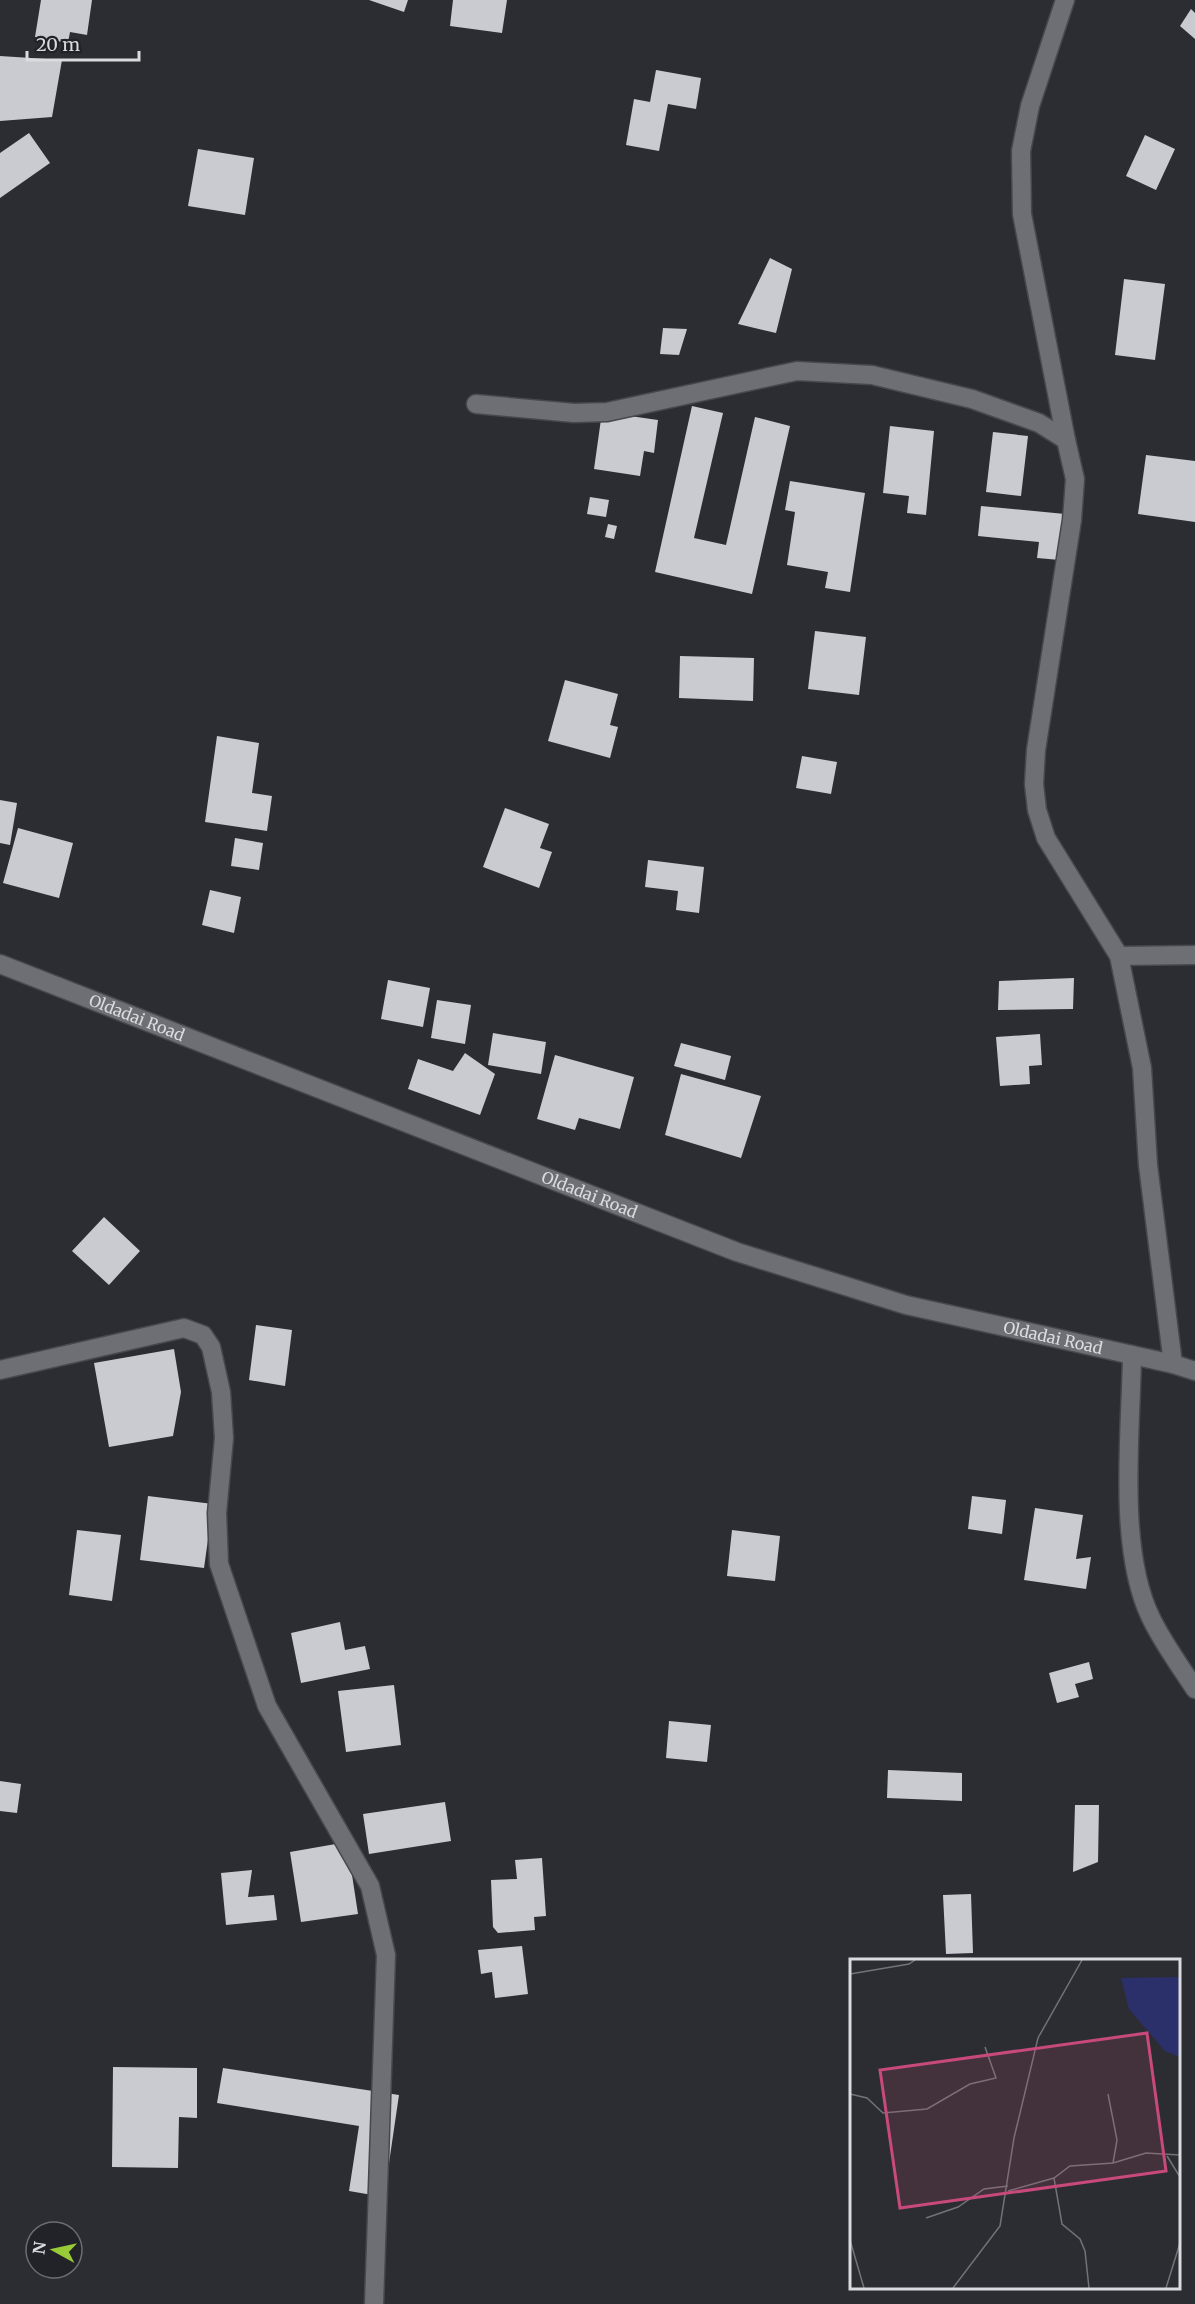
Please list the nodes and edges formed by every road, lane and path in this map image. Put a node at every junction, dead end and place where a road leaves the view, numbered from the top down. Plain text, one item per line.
1 (1065, 0) edge
2 (476, 404) dead end
3 (1066, 440) junction
4 (1195, 954) edge
5 (1119, 956) junction
6 (0, 963) edge
7 (1132, 1355) junction
8 (1173, 1364) junction
9 (0, 1370) edge
10 (1195, 1371) edge
11 (1195, 1689) edge
12 (374, 2304) edge

1 - 3 street
2 - 3 street
3 - 5 street
4 - 5 street
5 - 8 street
6 - 7 street, Oldadai Road
7 - 8 street, Oldadai Road
7 - 11 street
8 - 10 street, Oldadai Road
9 - 12 street

